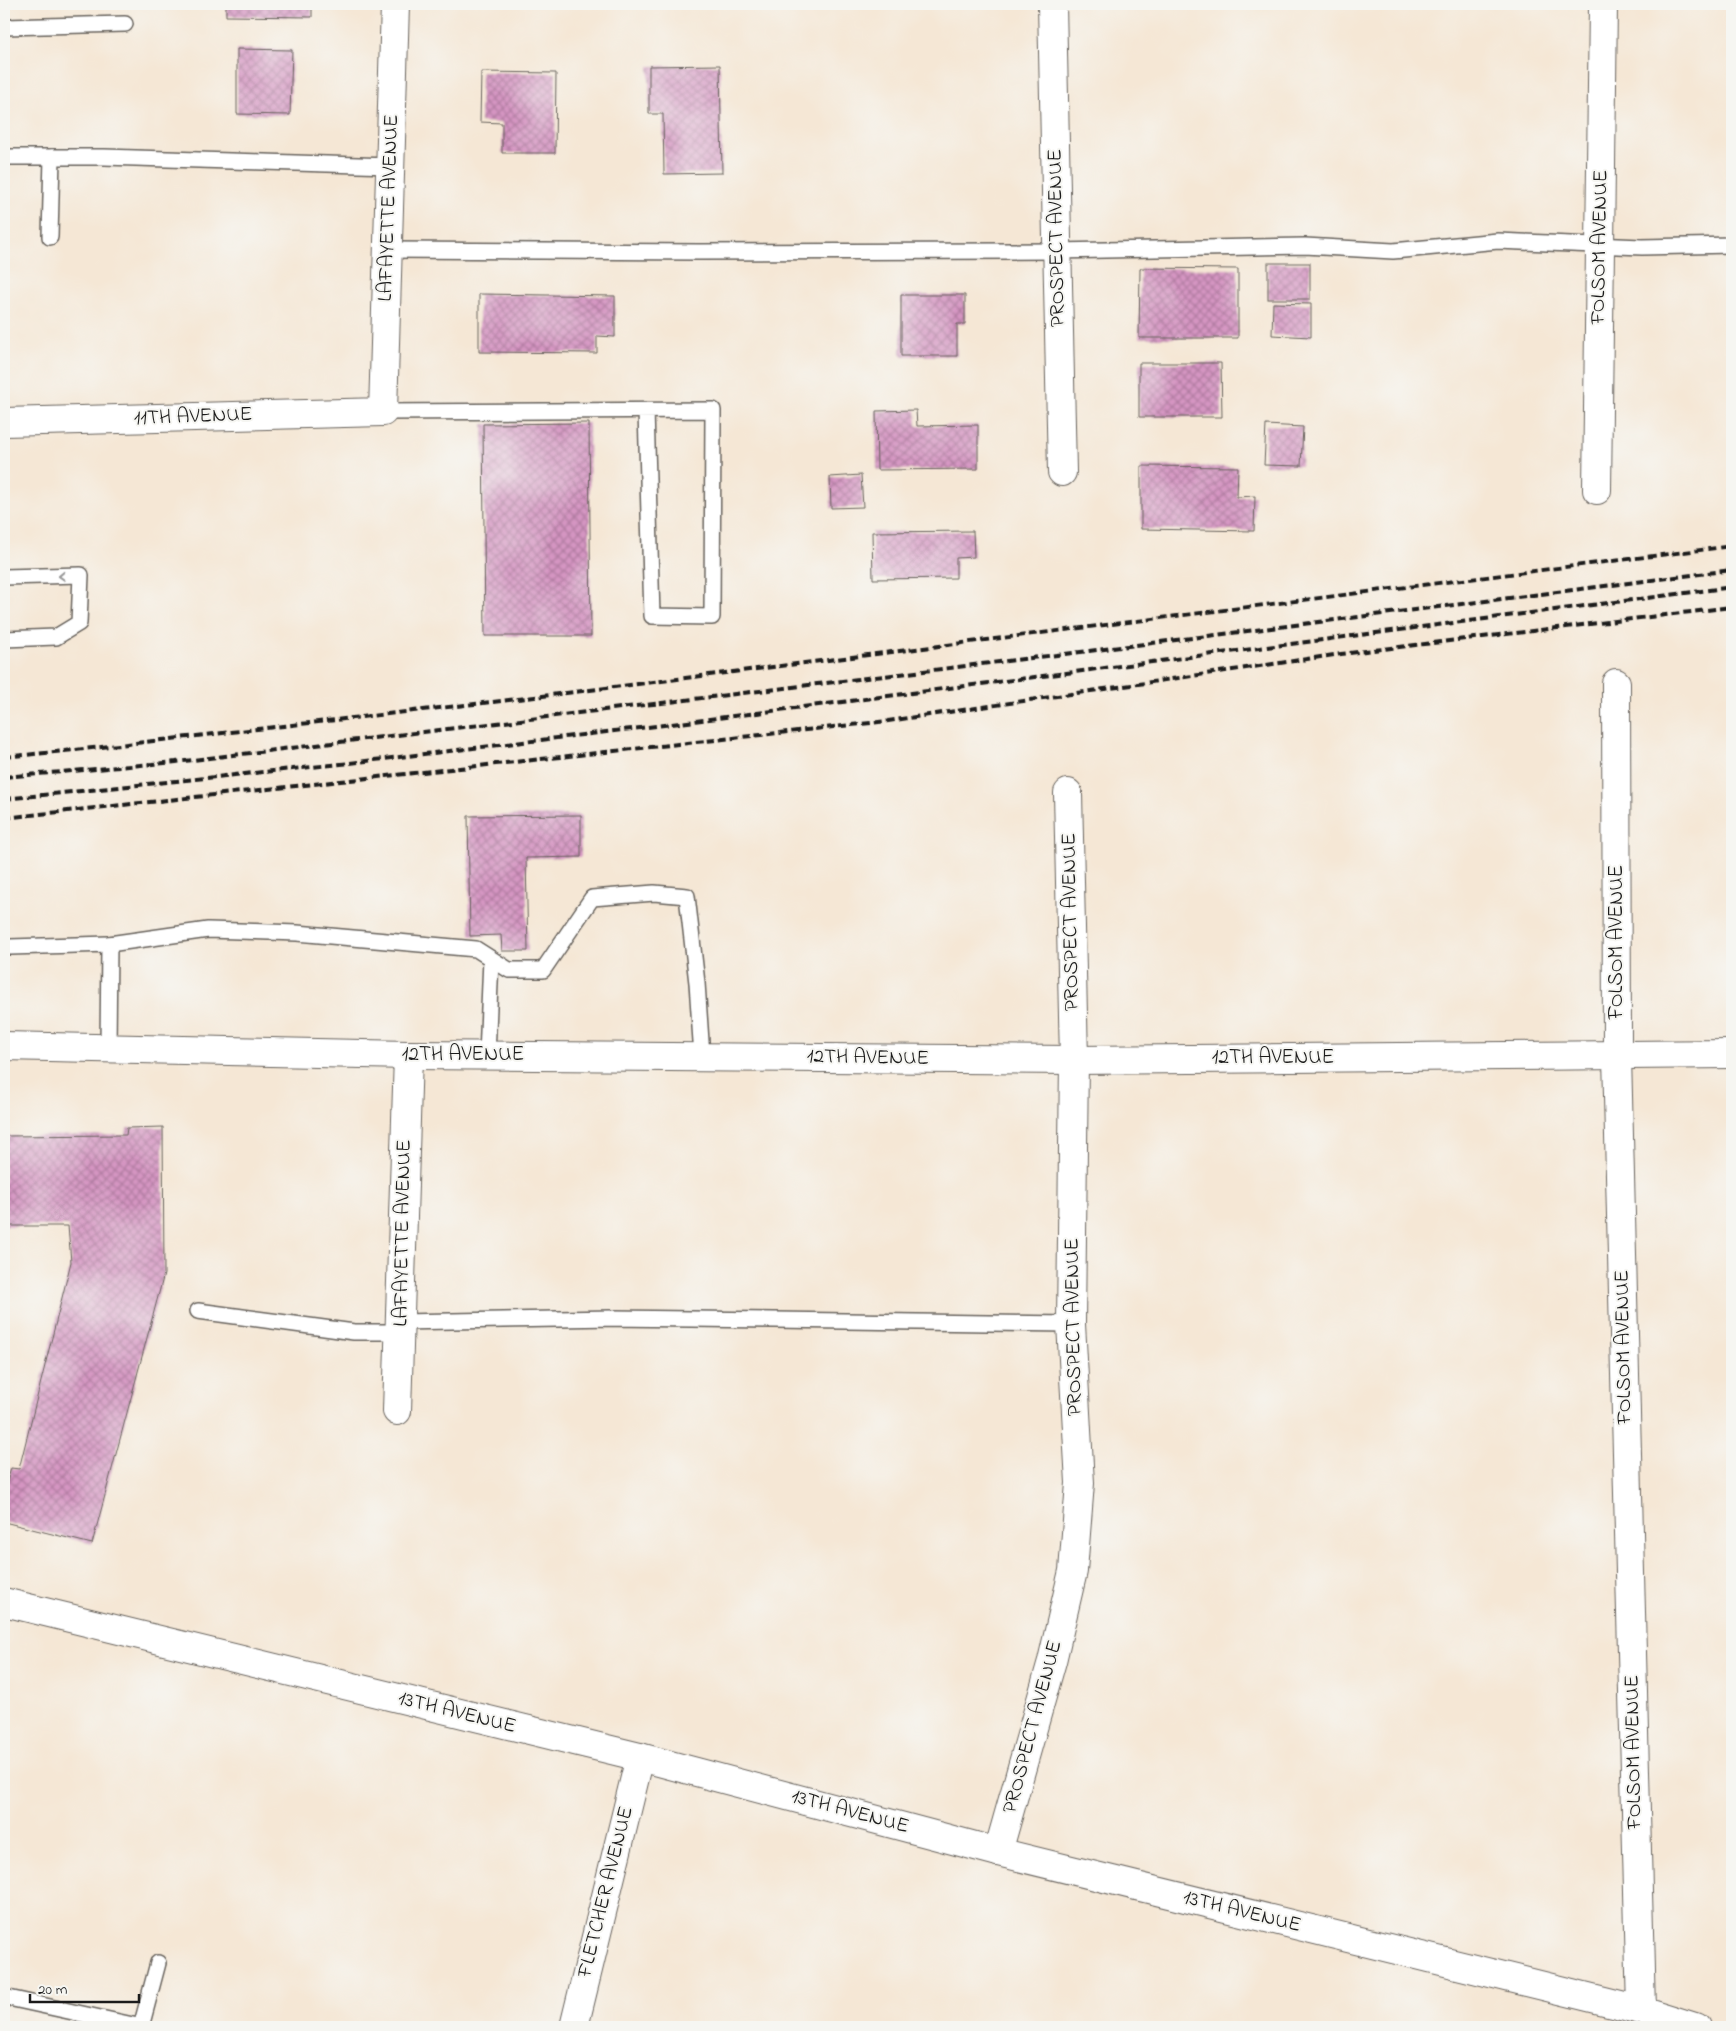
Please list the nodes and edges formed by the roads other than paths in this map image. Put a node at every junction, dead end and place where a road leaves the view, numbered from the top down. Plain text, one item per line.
1 (395, 4) edge
2 (1052, 4) edge
3 (1603, 4) edge
4 (125, 24) dead end
5 (4, 27) edge
6 (4, 157) edge
7 (52, 157) junction
8 (390, 166) junction
9 (50, 237) dead end
10 (1600, 245) junction
11 (1732, 245) edge
12 (388, 250) junction
13 (1057, 250) junction
14 (646, 411) junction
15 (383, 412) junction
16 (4, 422) edge
17 (1062, 472) dead end
18 (1597, 490) dead end
19 (4, 577) edge
20 (4, 639) edge
21 (1616, 683) dead end
22 (1068, 793) dead end
23 (109, 944) junction
24 (10, 947) dead end
25 (491, 959) junction
26 (4, 1046) edge
27 (108, 1048) junction
28 (1732, 1054) edge
29 (408, 1055) junction
30 (487, 1056) junction
31 (702, 1056) junction
32 (1617, 1056) junction
33 (1074, 1060) junction
34 (198, 1311) dead end
35 (1071, 1324) junction
36 (401, 1327) junction
37 (397, 1411) dead end
38 (4, 1602) edge
39 (640, 1757) junction
40 (998, 1852) junction
41 (158, 1963) dead end
42 (4, 1997) edge
43 (1641, 2010) junction
44 (141, 2027) edge
45 (574, 2027) edge
46 (1695, 2027) edge

1 - 8 street, LAFAYETTE AVENUE
2 - 13 street, PROSPECT AVENUE
3 - 10 street, FOLSOM AVENUE
4 - 5 lane
6 - 7 lane
7 - 8 lane
7 - 9 lane
8 - 12 street, LAFAYETTE AVENUE
10 - 11 lane
10 - 13 lane
10 - 18 street, FOLSOM AVENUE
12 - 13 lane
12 - 15 street, LAFAYETTE AVENUE
13 - 17 street, PROSPECT AVENUE
14 - 14 lane
14 - 15 lane
15 - 16 street, 11TH AVENUE
20 -> 19 lane
21 - 32 street, FOLSOM AVENUE
22 - 33 street, PROSPECT AVENUE
23 - 24 lane
23 - 25 lane
23 - 27 lane
25 - 30 lane
25 - 31 lane
26 - 27 street, 12TH AVENUE
27 - 29 street, 12TH AVENUE
28 - 32 street, 12TH AVENUE
29 - 30 street, 12TH AVENUE
29 - 36 street, LAFAYETTE AVENUE
30 - 31 street, 12TH AVENUE
31 - 33 street, 12TH AVENUE
32 - 33 street, 12TH AVENUE
32 - 43 street, FOLSOM AVENUE
33 - 35 street, PROSPECT AVENUE
34 - 36 lane
35 - 36 lane
35 - 40 street, PROSPECT AVENUE
36 - 37 street, LAFAYETTE AVENUE
38 - 39 street, 13TH AVENUE
39 - 40 street, 13TH AVENUE
39 - 45 street, FLETCHER AVENUE
40 - 43 street, 13TH AVENUE
41 - 44 lane
42 - 44 lane
43 - 46 street, 13TH AVENUE

